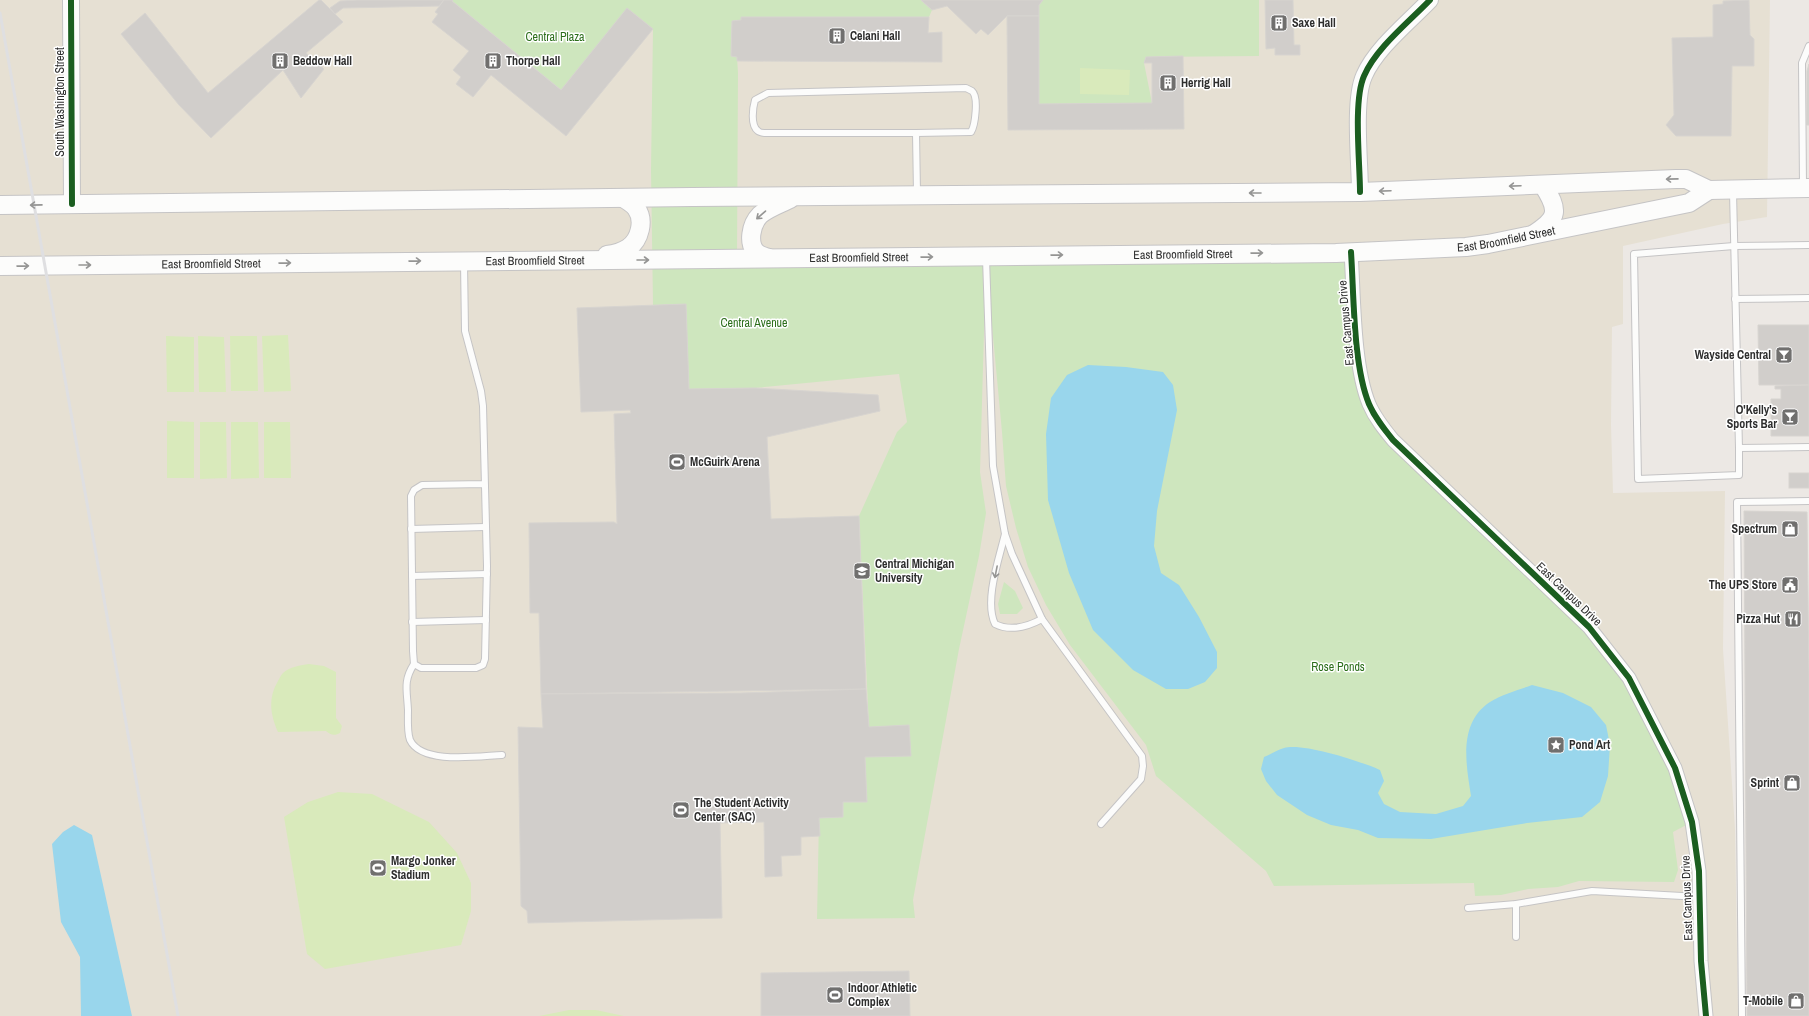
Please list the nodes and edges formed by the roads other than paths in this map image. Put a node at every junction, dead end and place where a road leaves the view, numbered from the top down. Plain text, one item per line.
1 (71, 0) edge
2 (1430, 0) edge
3 (1809, 46) edge
4 (916, 133) junction
5 (1543, 185) junction
6 (1806, 188) edge
7 (1709, 190) junction
8 (1732, 190) junction
9 (1360, 192) junction
10 (917, 195) junction
11 (795, 196) junction
12 (623, 198) junction
13 (72, 204) junction
14 (0, 205) edge
15 (1530, 236) junction
16 (1734, 246) junction
17 (1809, 246) edge
18 (1351, 252) junction
19 (986, 256) junction
20 (769, 258) junction
21 (586, 260) junction
22 (464, 261) junction
23 (0, 266) edge
24 (1809, 298) edge
25 (1735, 299) junction
26 (1809, 447) edge
27 (1739, 448) junction
28 (485, 484) junction
29 (1809, 501) edge
30 (485, 527) junction
31 (411, 529) junction
32 (1005, 534) junction
33 (487, 574) junction
34 (412, 576) junction
35 (1042, 619) junction
36 (486, 620) junction
37 (412, 622) junction
38 (414, 664) junction
39 (502, 755) dead end
40 (1101, 824) dead end
41 (1700, 897) junction
42 (1516, 904) junction
43 (1468, 908) dead end
44 (1516, 937) dead end
45 (1706, 1016) edge
46 (1742, 1016) edge

1 - 13 street, South Washington Street
2 - 9 street
3 - 6 lane
4 - 4 lane
4 - 10 lane
7 -> 5 main road
5 -> 9 main road
5 - 15 main road
6 - 8 main road
7 - 8 main road
7 - 15 main road, East Broomfield Street
8 - 16 lane
9 -> 10 main road
10 - 11 main road
11 - 12 main road
11 -> 20 main road
12 - 13 main road
12 - 21 main road
13 -> 14 main road
15 - 18 main road, East Broomfield Street
16 - 17 lane
16 - 25 lane
16 - 27 lane
19 -> 18 main road, East Broomfield Street
18 - 41 street, East Campus Drive
20 -> 19 main road, East Broomfield Street
19 - 32 lane
21 -> 20 main road, East Broomfield Street
21 - 22 main road, East Broomfield Street
23 -> 22 main road, East Broomfield Street
22 - 28 lane
24 - 25 lane
25 - 27 lane
26 - 27 lane
28 - 30 lane
28 - 31 lane
29 - 46 lane
30 - 31 lane
30 - 33 lane
31 - 34 lane
32 - 35 lane
32 -> 35 lane
33 - 34 lane
33 - 36 lane
34 - 37 lane
35 - 40 lane
36 - 37 lane
36 - 38 lane
37 - 38 lane
38 - 39 lane
41 - 42 lane
41 - 45 street, East Campus Drive
42 - 43 lane
42 - 44 lane

